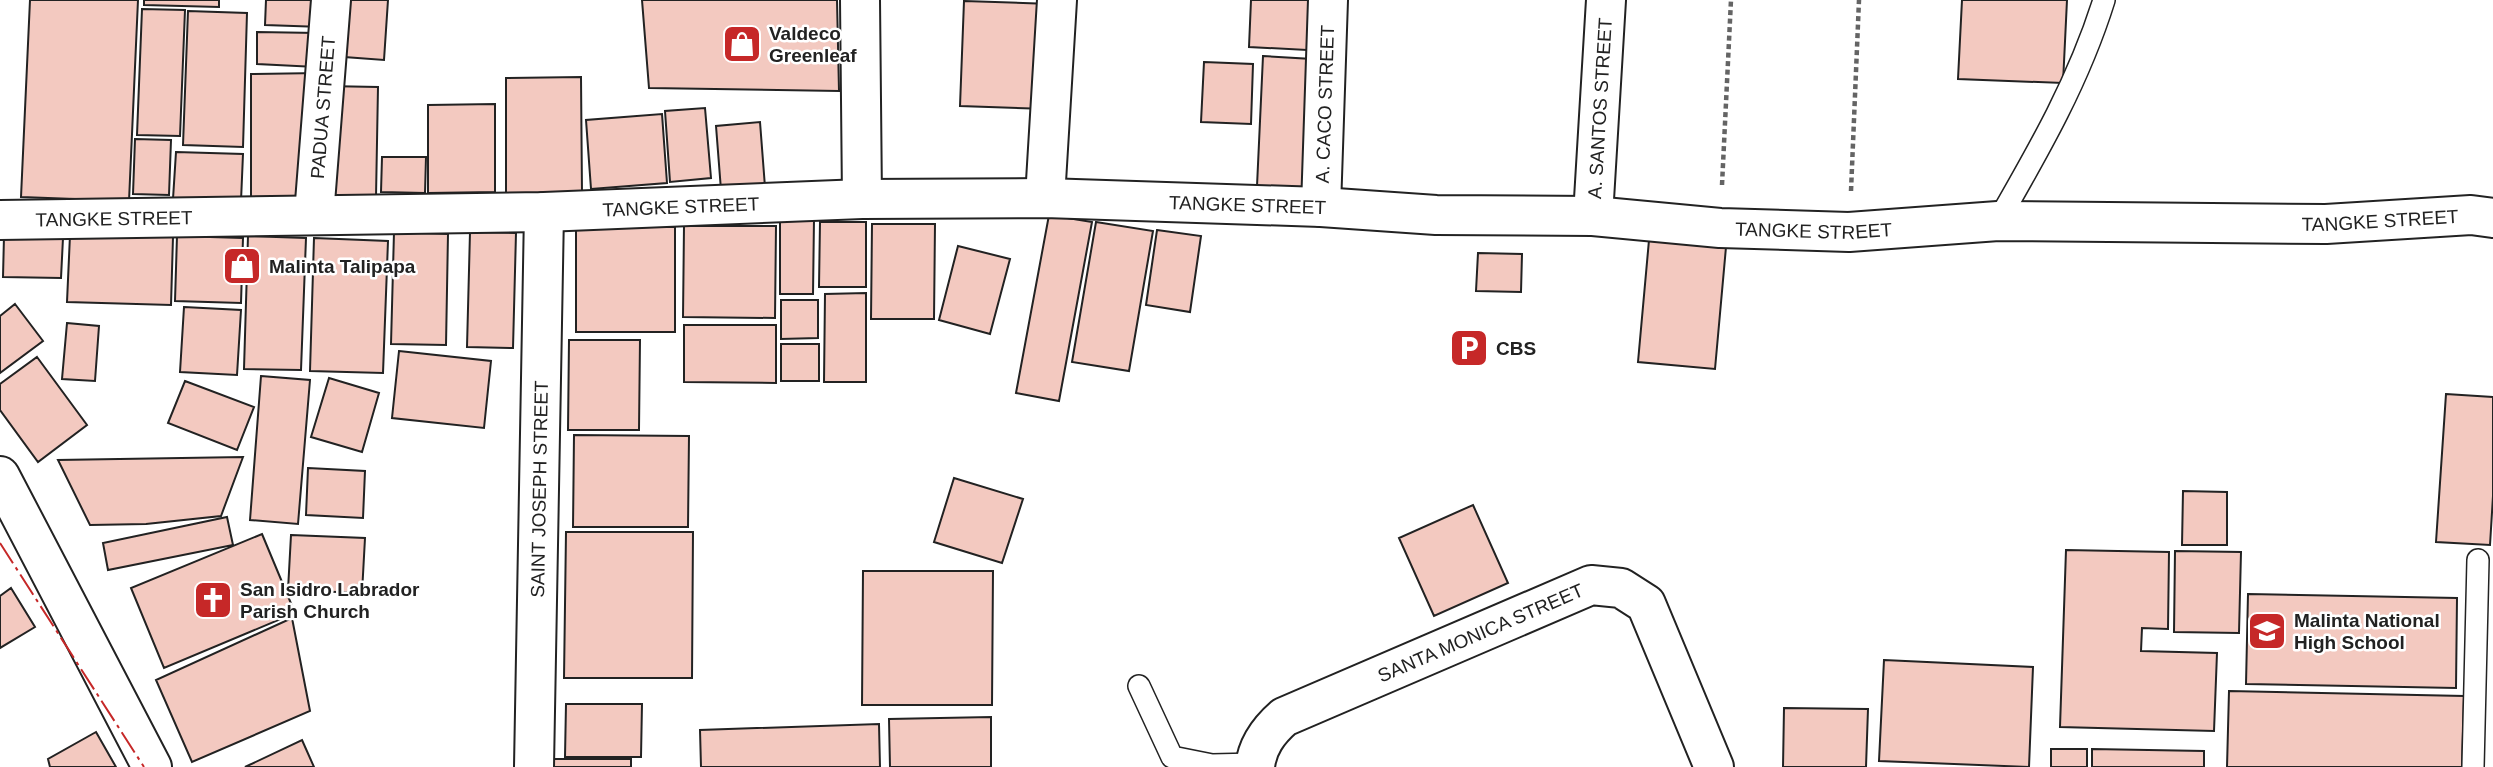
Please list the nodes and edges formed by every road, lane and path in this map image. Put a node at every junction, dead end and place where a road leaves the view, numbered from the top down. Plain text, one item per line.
1 (331, 0) edge
2 (860, 0) edge
3 (1057, 0) edge
4 (1328, 0) edge
5 (1606, 0) edge
6 (1731, 0) edge
7 (1859, 0) edge
8 (2104, 0) edge
9 (1045, 198) junction
10 (862, 199) junction
11 (1321, 206) junction
12 (544, 212) junction
13 (314, 215) junction
14 (1593, 216) junction
15 (2493, 218) edge
16 (0, 220) edge
17 (1998, 221) junction
18 (1720, 228) junction
19 (1849, 232) junction
20 (0, 476) edge
21 (2478, 560) dead end
22 (1139, 686) dead end
23 (1255, 765) edge
24 (152, 767) edge
25 (534, 767) edge
26 (1714, 767) edge
27 (2473, 767) edge

1 - 13 street, PADUA STREET
2 - 10 street
3 - 9 street
4 - 11 street, A. CACO STREET
5 - 14 street, A. SANTOS STREET
6 - 18 path
7 - 19 path
8 - 17 lane
9 - 10 street, TANGKE STREET
9 - 11 street, TANGKE STREET
10 - 12 street, TANGKE STREET
11 - 14 street, TANGKE STREET
12 - 13 street, TANGKE STREET
12 - 25 street, SAINT JOSEPH STREET
13 - 16 street, TANGKE STREET
14 - 18 street, TANGKE STREET
15 - 17 street, TANGKE STREET
17 - 19 street, TANGKE STREET
18 - 19 street, TANGKE STREET
20 - 24 street
21 - 27 lane
22 - 23 lane
23 - 26 street, SANTA MONICA STREET

